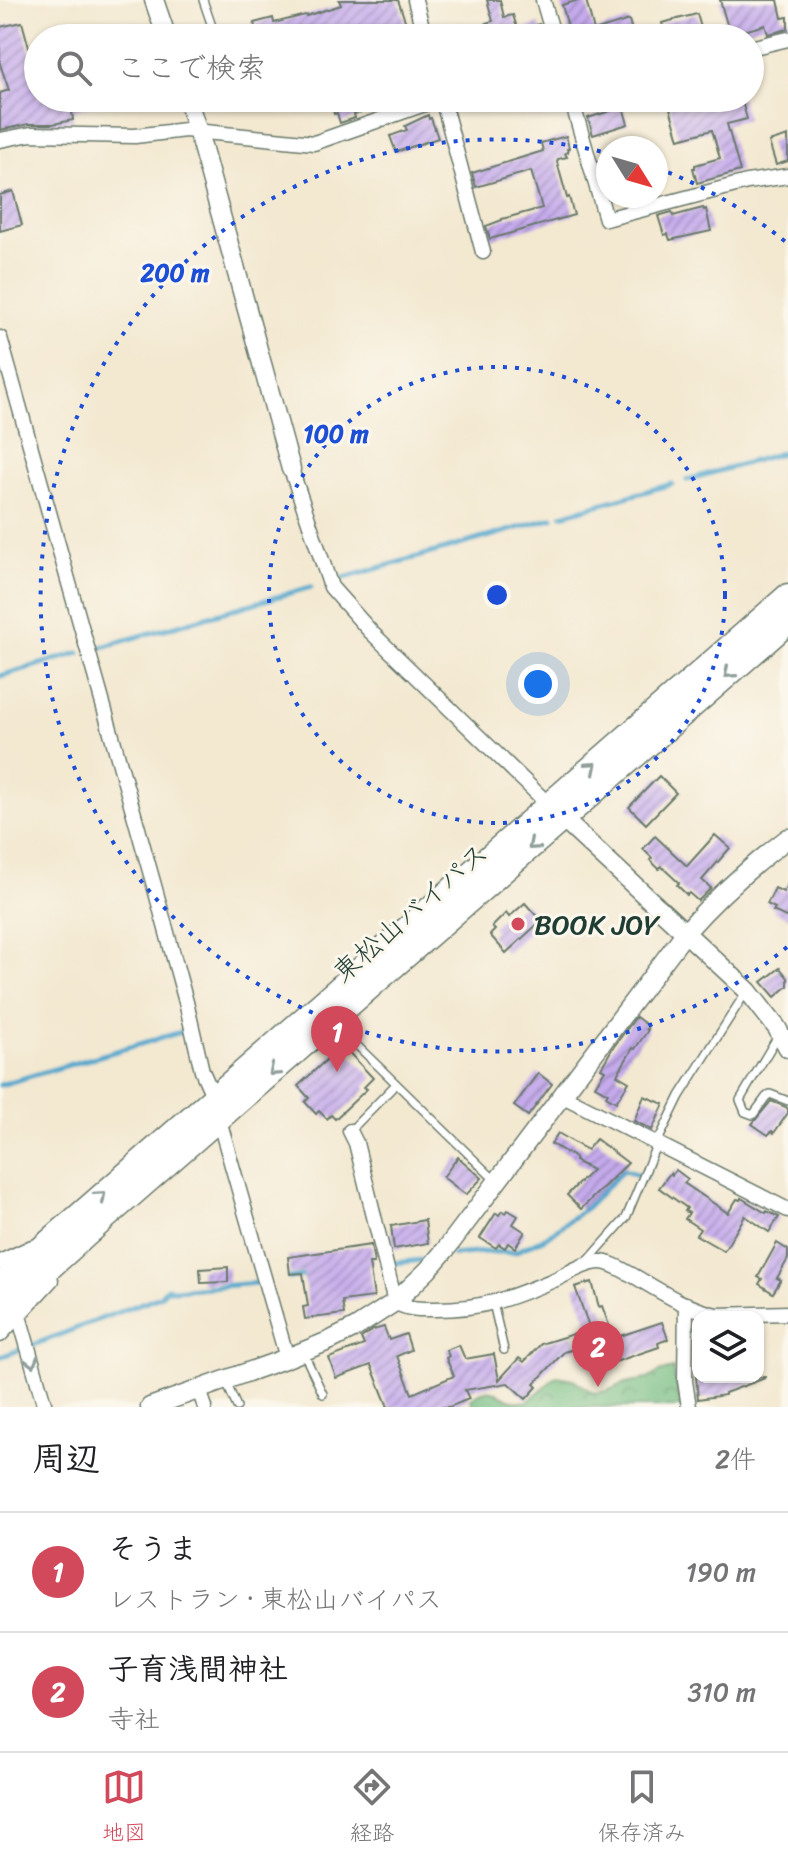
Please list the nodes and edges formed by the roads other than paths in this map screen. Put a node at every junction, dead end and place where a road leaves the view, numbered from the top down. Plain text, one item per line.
1 (154, 0) edge
2 (203, 0) edge
3 (415, 0) edge
4 (543, 0) edge
5 (162, 24) edge
6 (211, 24) edge
7 (421, 24) edge
8 (550, 24) edge
9 (788, 39) edge
10 (764, 45) edge
11 (192, 112) edge
12 (402, 112) edge
13 (446, 112) edge
14 (577, 112) edge
15 (198, 132) junction
16 (0, 140) edge
17 (788, 176) edge
18 (483, 252) dead end
19 (0, 338) edge
20 (291, 469) joint
21 (788, 596) edge
22 (788, 622) edge
23 (556, 812) junction
24 (788, 838) edge
25 (685, 933) junction
26 (748, 991) junction
27 (331, 1021) junction
28 (784, 1041) edge
29 (396, 1084) junction
30 (563, 1096) junction
31 (788, 1101) edge
32 (216, 1109) junction
33 (350, 1131) joint
34 (657, 1143) junction
35 (496, 1181) junction
36 (788, 1210) edge
37 (1, 1264) edge
38 (582, 1267) junction
39 (395, 1302) junction
40 (493, 1303) junction
41 (686, 1304) junction
42 (788, 1313) edge
43 (9, 1314) edge
44 (0, 1335) edge
45 (504, 1350) dead end
46 (295, 1355) junction
47 (225, 1380) junction
48 (323, 1394) dead end
49 (202, 1398) edge
50 (45, 1407) edge
51 (150, 1407) edge
52 (237, 1407) edge
53 (689, 1407) edge

1 - 5 street
2 - 6 lane
3 - 7 street
4 - 8 street
9 - 10 street
11 - 15 street
12 - 15 street
13 - 18 street
14 - 17 street
15 - 16 street
15 - 20 street
19 - 32 street
20 - 23 street
23 -> 21 highway, 東松山バイパス
22 -> 23 highway, 東松山バイパス
23 - 25 street
23 -> 27 highway, 東松山バイパス
23 - 32 highway, 東松山バイパス
24 - 25 street
25 - 26 street
25 - 30 street
26 - 28 street
26 - 34 lane
27 - 29 lane
27 -> 32 highway, 東松山バイパス
28 - 31 lane
29 - 33 lane
29 - 35 lane
30 - 34 street
30 - 35 street
37 -> 32 highway, 東松山バイパス
32 - 43 highway, 東松山バイパス
32 - 46 street
33 - 39 street
34 - 36 street
34 - 38 lane
35 - 39 street
38 - 40 street
38 - 41 street
39 - 40 street
39 - 46 street
40 - 45 lane
41 - 42 street
41 - 53 street
43 - 44 street
43 -> 50 street
46 - 47 street
46 - 48 lane
47 - 49 street
47 - 52 lane
49 - 51 street

